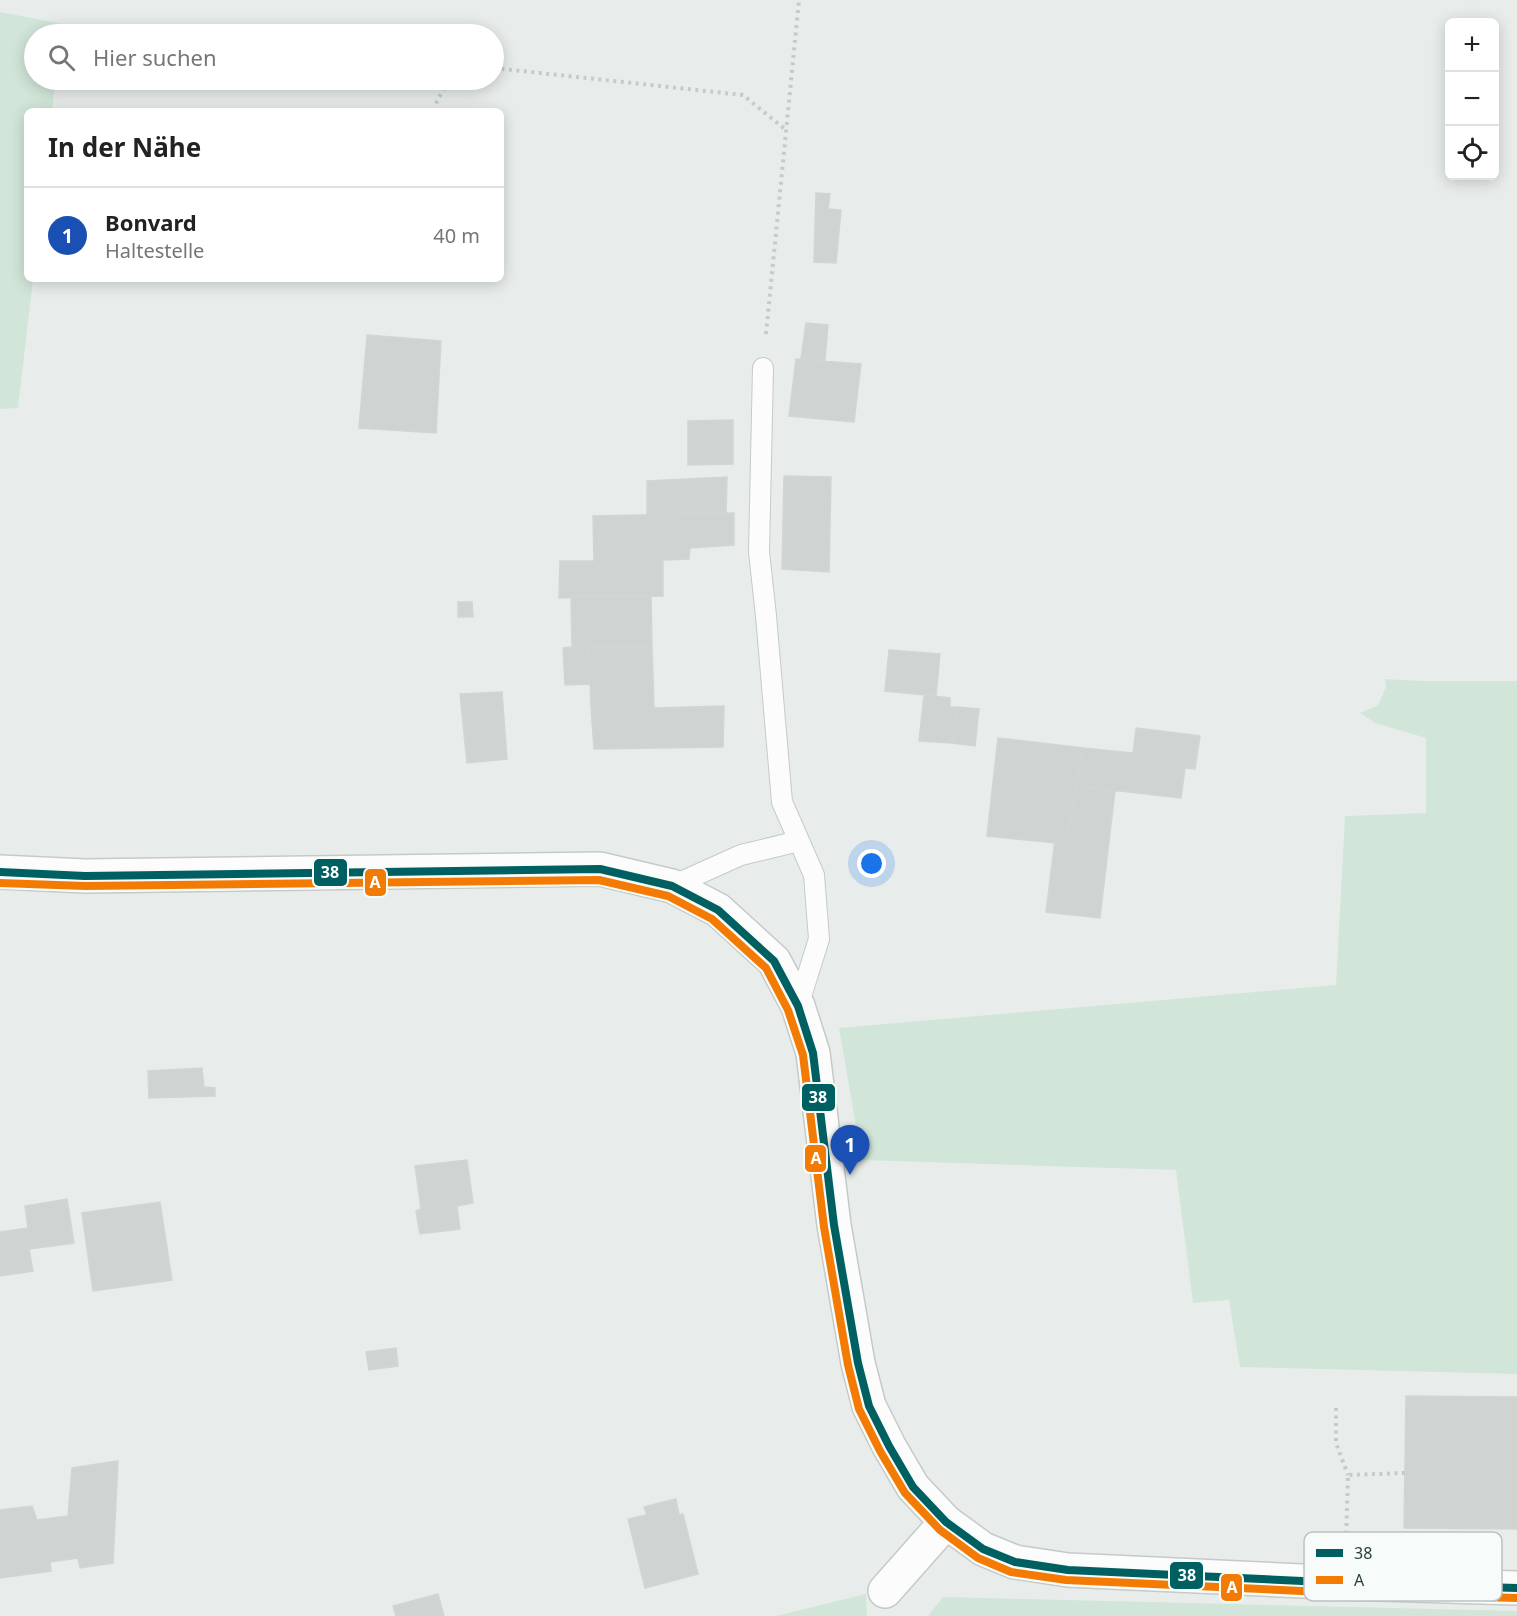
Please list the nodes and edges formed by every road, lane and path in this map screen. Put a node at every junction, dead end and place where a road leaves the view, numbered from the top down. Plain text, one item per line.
1 (800, 0) edge
2 (504, 69) edge
3 (443, 90) edge
4 (436, 108) edge
5 (786, 130) junction
6 (763, 368) joint
7 (800, 841) junction
8 (0, 872) edge
9 (672, 886) junction
10 (798, 1006) junction
11 (1336, 1408) dead end
12 (1405, 1473) dead end
13 (1348, 1475) junction
14 (946, 1522) junction
15 (1347, 1532) edge
16 (1304, 1581) edge
17 (1502, 1588) edge
18 (1517, 1588) edge
19 (885, 1591) dead end

1 - 5 path
2 - 5 path
3 - 4 path
5 - 6 path
6 - 7 lane
7 - 9 lane
7 - 10 lane
8 - 9 street
9 - 10 street
10 - 14 street
11 - 13 path
12 - 13 path
13 - 15 path
14 - 16 street
14 - 19 street
17 - 18 street

